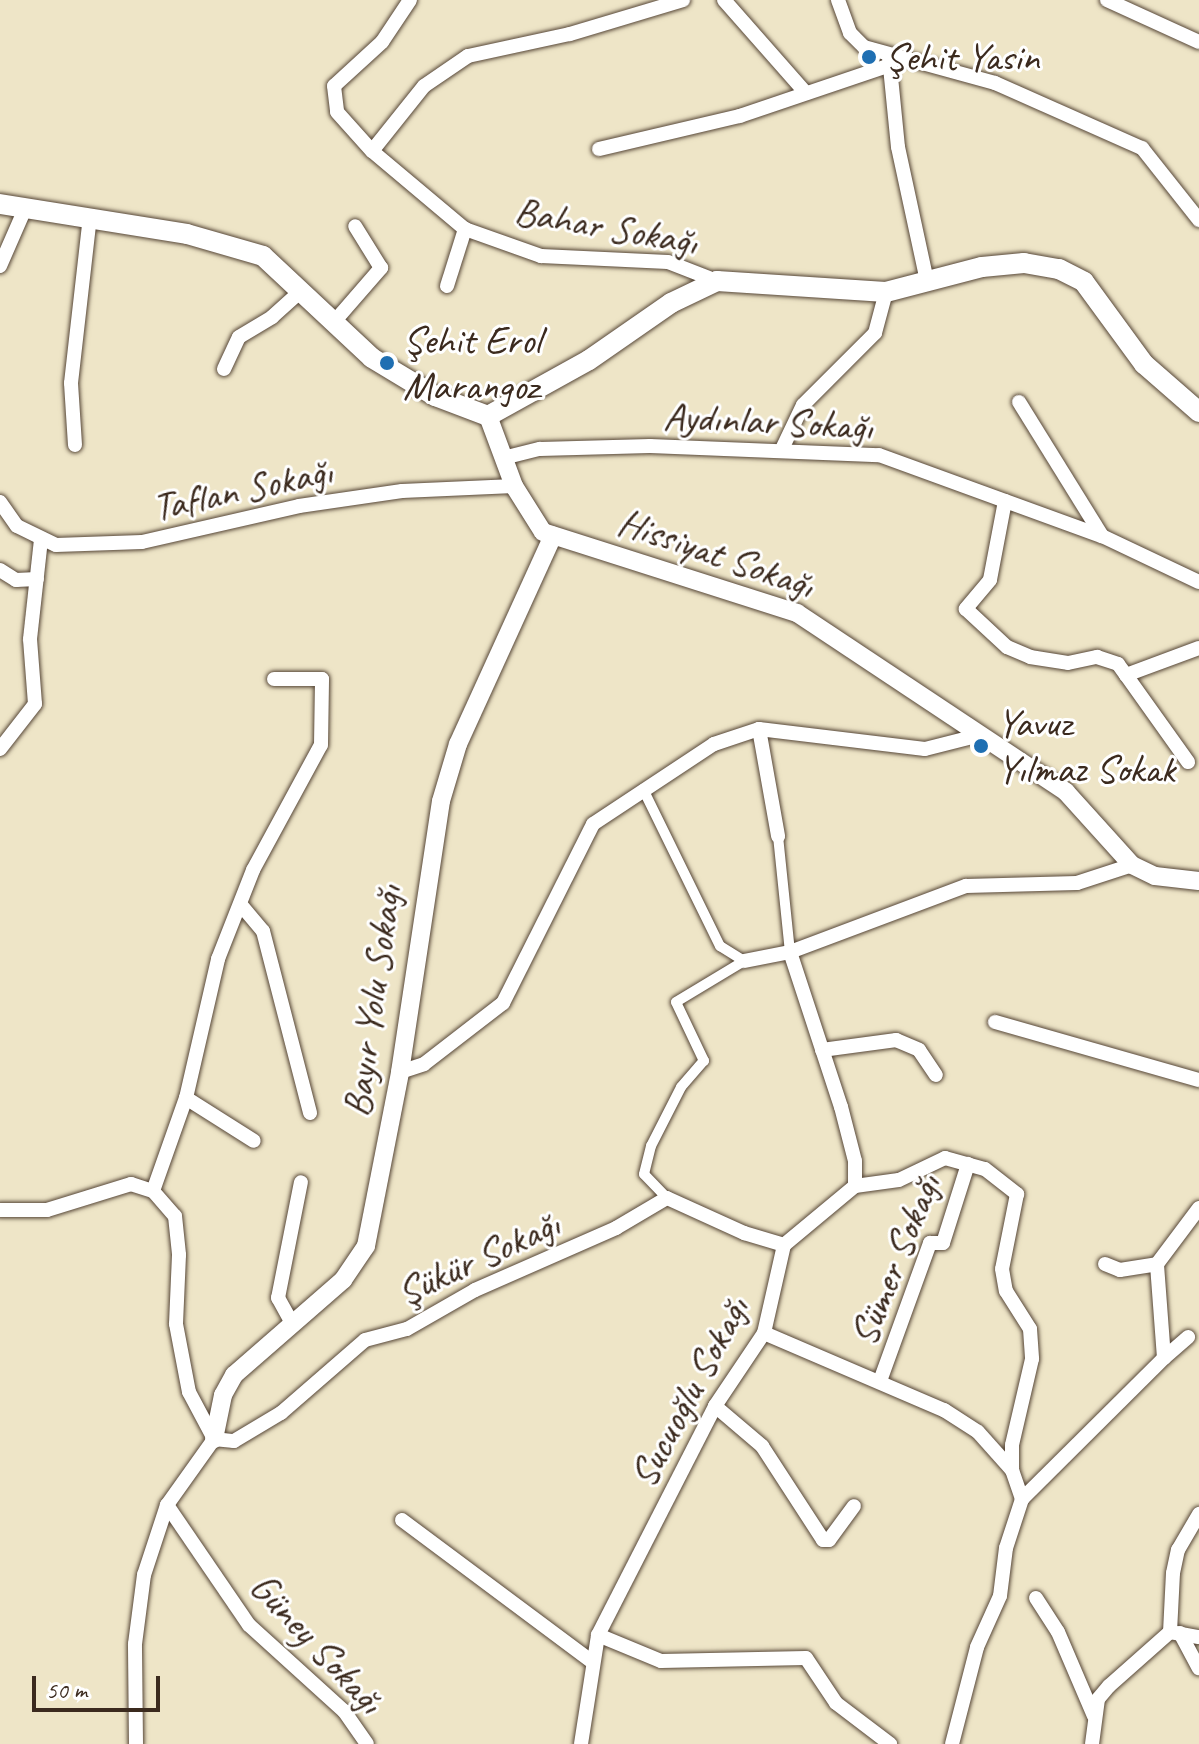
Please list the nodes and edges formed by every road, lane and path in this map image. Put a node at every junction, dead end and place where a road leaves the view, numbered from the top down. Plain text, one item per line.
1 (410, 0) edge
2 (683, 0) edge
3 (724, 0) edge
4 (838, 0) edge
5 (1107, 0) edge
6 (1199, 42) edge
7 (888, 62) junction
8 (806, 93) junction
9 (599, 149) dead end
10 (372, 151) junction
11 (0, 204) edge
12 (24, 211) junction
13 (90, 217) junction
14 (1199, 220) edge
15 (355, 226) dead end
16 (465, 229) junction
17 (0, 266) edge
18 (717, 281) junction
19 (927, 281) junction
20 (447, 286) dead end
21 (302, 290) junction
22 (886, 292) junction
23 (334, 322) junction
24 (224, 369) dead end
25 (1019, 402) dead end
26 (1199, 412) edge
27 (488, 416) junction
28 (75, 445) dead end
29 (782, 449) junction
30 (503, 458) junction
31 (514, 486) junction
32 (1005, 501) junction
33 (0, 502) edge
34 (553, 536) junction
35 (1102, 536) junction
36 (41, 539) junction
37 (0, 570) edge
38 (37, 579) junction
39 (1199, 582) edge
40 (1199, 648) edge
41 (1126, 675) junction
42 (274, 679) dead end
43 (759, 729) junction
44 (980, 735) junction
45 (0, 749) edge
46 (1188, 762) dead end
47 (643, 789) junction
48 (778, 836) joint
49 (1132, 865) junction
50 (1199, 881) edge
51 (241, 905) junction
52 (790, 952) junction
53 (744, 961) junction
54 (995, 1022) dead end
55 (822, 1050) junction
56 (400, 1072) junction
57 (936, 1075) dead end
58 (1199, 1080) edge
59 (186, 1098) junction
60 (310, 1113) dead end
61 (254, 1141) dead end
62 (968, 1164) junction
63 (301, 1182) dead end
64 (855, 1186) junction
65 (153, 1191) junction
66 (667, 1198) junction
67 (1199, 1208) edge
68 (0, 1210) edge
69 (784, 1245) junction
70 (1105, 1264) dead end
71 (1157, 1264) junction
72 (292, 1323) junction
73 (764, 1333) junction
74 (1188, 1337) dead end
75 (1164, 1358) junction
76 (880, 1381) junction
77 (715, 1406) junction
78 (214, 1439) junction
79 (1012, 1470) junction
80 (1022, 1499) junction
81 (167, 1505) junction
82 (854, 1506) dead end
83 (1199, 1514) edge
84 (402, 1520) dead end
85 (1036, 1598) dead end
86 (1175, 1633) junction
87 (598, 1635) junction
88 (1199, 1637) edge
89 (591, 1661) junction
90 (1199, 1668) edge
91 (1094, 1716) junction
92 (136, 1744) edge
93 (367, 1744) edge
94 (581, 1744) edge
95 (890, 1744) edge
96 (952, 1744) edge
97 (1092, 1744) edge

1 - 10 street, Bahar Sokağı
2 - 10 street
3 - 8 street
4 - 7 street
5 - 6 street
7 - 8 street
7 - 14 street
7 - 19 street
8 - 9 street
10 - 16 street, Bahar Sokağı
11 - 12 main road
12 - 13 main road
12 - 17 street
13 - 21 main road
13 - 28 street
15 - 23 street
16 - 18 street, Bahar Sokağı
16 - 20 street
18 - 22 main road
18 - 27 main road
19 - 22 main road
19 - 26 main road
21 - 23 main road
21 - 24 street
22 - 29 street
23 - 27 main road
25 - 35 street
27 - 30 street, Hissiyat Sokağı
29 - 30 street, Aydınlar Sokağı
29 - 32 street, Aydınlar Sokağı
30 - 31 street, Hissiyat Sokağı
31 - 34 street, Hissiyat Sokağı
31 - 36 street, Taflan Sokağı
32 - 35 street, Aydınlar Sokağı
32 - 41 street
33 - 36 street, Taflan Sokağı
34 - 44 street, Hissiyat Sokağı
34 - 56 street, Bayır Yolu Sokağı
35 - 39 street, Aydınlar Sokağı
36 - 38 street
37 - 38 street
38 - 45 street
40 - 41 street
41 - 46 street
42 - 51 street
43 - 44 street
43 - 47 street
43 - 48 street
44 - 49 street, Hissiyat Sokağı
47 - 53 street
47 - 56 street
48 - 52 street
49 - 50 street, Hissiyat Sokağı
49 - 52 street
51 - 59 street
51 - 60 street
52 - 53 street
52 - 55 street
53 - 66 street
54 - 58 street
55 - 57 street
55 - 64 street
56 - 72 street, Bayır Yolu Sokağı
59 - 61 street
59 - 65 street
62 - 64 street
62 - 76 street, Sümer Sokağı
62 - 79 street
63 - 72 street
64 - 69 street
65 - 68 street
65 - 78 street
66 - 69 street
66 - 78 street, Şükür Sokağı
67 - 71 street
69 - 73 street, Sucuoğlu Sokağı
70 - 71 street
71 - 75 street
72 - 78 street, Bayır Yolu Sokağı
73 - 76 street
73 - 77 street, Sucuoğlu Sokağı
74 - 75 street
75 - 80 street
76 - 79 street
77 - 82 street
77 - 87 street, Sucuoğlu Sokağı
78 - 81 street
79 - 80 street
80 - 96 street
81 - 92 street
81 - 93 street, Güney Sokağı
83 - 86 street
84 - 89 street
85 - 91 street
86 - 88 street
86 - 90 street
86 - 91 street
87 - 89 street, Sucuoğlu Sokağı
87 - 95 street
89 - 94 street, Sucuoğlu Sokağı
91 - 97 street

